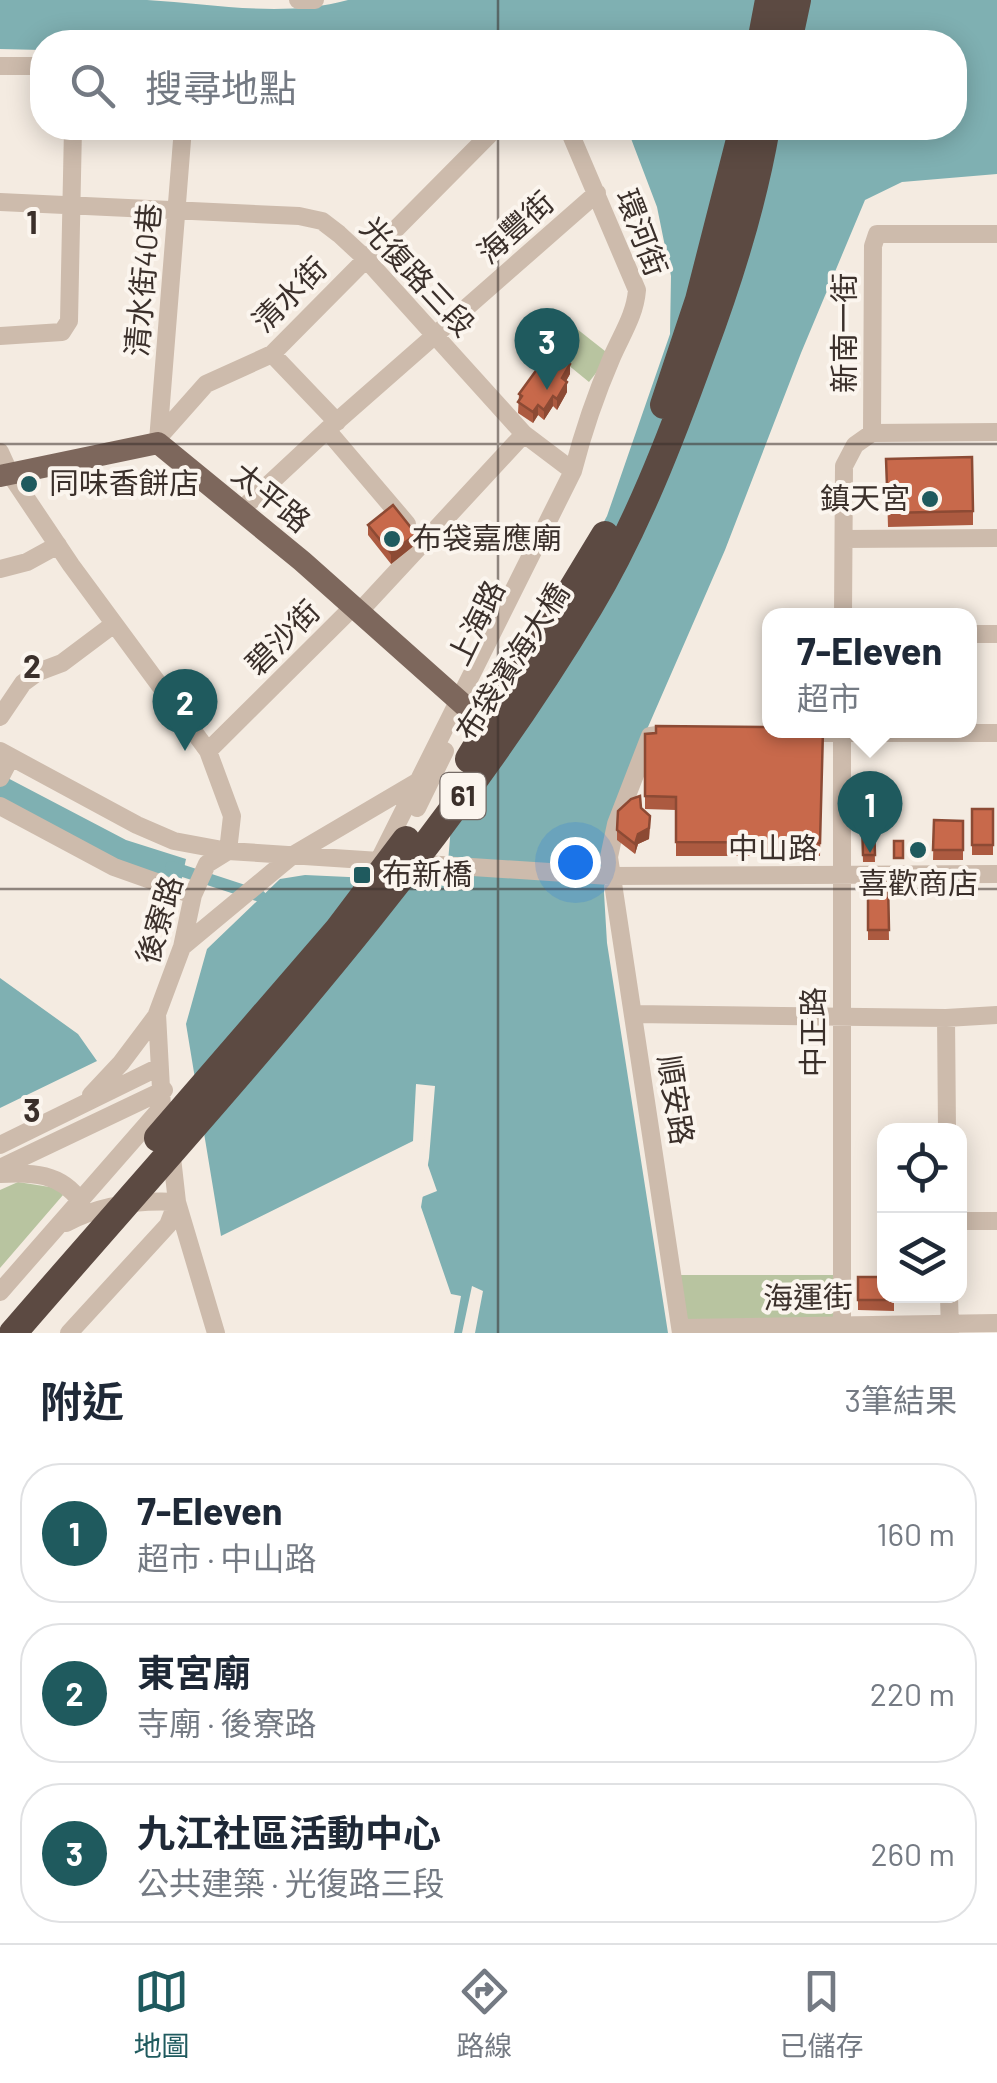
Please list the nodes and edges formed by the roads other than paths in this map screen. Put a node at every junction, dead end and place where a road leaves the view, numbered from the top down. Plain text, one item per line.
1 (298, 0) edge
2 (315, 0) edge
3 (758, 0) edge
4 (769, 0) edge
5 (787, 0) edge
6 (798, 0) edge
7 (754, 30) edge
8 (763, 30) edge
9 (782, 30) edge
10 (791, 30) edge
11 (0, 66) edge
12 (30, 66) edge
13 (73, 140) edge
14 (182, 140) edge
15 (484, 140) edge
16 (573, 140) edge
17 (744, 140) edge
18 (761, 140) edge
19 (747, 165) junction
20 (597, 194) junction
21 (0, 202) edge
22 (73, 205) junction
23 (178, 210) junction
24 (997, 234) edge
25 (365, 258) junction
26 (0, 336) edge
27 (435, 336) junction
28 (272, 354) junction
29 (332, 426) junction
30 (997, 432) edge
31 (872, 433) junction
32 (524, 434) junction
33 (158, 440) junction
34 (3, 468) edge
35 (573, 471) junction
36 (240, 511) junction
37 (997, 538) edge
38 (844, 539) junction
39 (424, 544) junction
40 (58, 545) junction
41 (0, 569) edge
42 (843, 608) edge
43 (356, 610) junction
44 (114, 624) junction
45 (461, 703) junction
46 (0, 716) edge
47 (669, 735) edge
48 (842, 738) edge
49 (208, 751) junction
50 (6, 754) edge
51 (0, 778) edge
52 (417, 782) junction
53 (0, 806) edge
54 (228, 851) junction
55 (293, 855) junction
56 (379, 860) junction
57 (997, 874) edge
58 (610, 876) junction
59 (841, 876) junction
60 (193, 895) junction
61 (182, 948) junction
62 (157, 1014) junction
63 (634, 1014) junction
64 (842, 1014) junction
65 (997, 1015) edge
66 (946, 1018) junction
67 (159, 1067) junction
68 (163, 1098) junction
69 (81, 1105) junction
70 (947, 1123) edge
71 (0, 1145) edge
72 (0, 1171) edge
73 (80, 1200) junction
74 (177, 1202) junction
75 (967, 1221) edge
76 (997, 1221) edge
77 (56, 1228) junction
78 (154, 1240) junction
79 (190, 1247) junction
80 (0, 1292) edge
81 (949, 1303) edge
82 (0, 1320) edge
83 (997, 1324) edge
84 (950, 1328) edge
85 (842, 1329) edge
86 (681, 1330) edge
87 (13, 1333) edge
88 (69, 1333) edge
89 (216, 1333) edge

1 - 2 street
3 - 7 highway
4 - 8 highway
5 - 9 highway
6 - 10 highway
11 - 12 street
13 - 22 street
14 - 23 street, 清水街40巷
15 - 25 street, 清水街
16 - 20 street, 環河街
17 - 19 highway, 布袋濱海大橋 / 61
18 - 19 highway, 布袋濱海大橋 / 61
19 - 82 highway, 布袋濱海大橋 / 61
19 - 87 highway, 布袋濱海大橋 / 61
20 - 27 street, 海豐街
20 - 35 street, 環河街
21 - 22 street, 光復路三段
22 - 23 street, 光復路三段
22 - 26 street
23 - 25 street, 光復路三段
23 - 33 street, 清水街40巷
24 - 31 street, 新南一街
25 - 27 street, 光復路三段
25 - 28 street, 清水街
27 - 29 street, 海豐街
27 - 32 street, 光復路三段
28 - 29 street
28 - 33 street, 清水街
29 - 36 street, 海豐街
29 - 39 street
30 - 31 street
31 - 38 street
32 - 35 street, 光復路三段
32 - 39 street, 碧沙街
33 - 34 main road
33 - 36 main road, 太平路
34 - 40 street
35 - 45 street, 上海路
36 - 43 main road, 太平路
37 - 38 street
38 - 42 street
39 - 43 street, 碧沙街
40 - 41 street
40 - 44 street
43 - 45 main road, 太平路
43 - 49 street, 碧沙街
44 - 46 street
44 - 49 street
45 - 52 street, 上海路
45 - 56 street, 上海路
47 - 58 street, 順安路
48 - 59 street, 中正路
49 - 54 street
50 - 51 street
50 - 54 street
52 - 55 street
52 - 56 street, 上海路
53 - 60 street
54 - 55 street
54 - 60 street, 後寮路
55 - 56 street
55 - 61 street
56 - 58 street
57 - 59 street, 中山路
58 - 59 street, 中山路
58 - 63 street, 順安路
59 - 64 street, 中正路
60 - 61 street, 後寮路
61 - 62 street, 後寮路
62 - 67 street, 後寮路
62 - 69 street
63 - 64 street
63 - 86 street, 順安路
64 - 66 street
64 - 85 street, 中正路
65 - 66 street
66 - 70 street
67 - 68 street, 後寮路
67 - 69 street
68 - 72 street
68 - 73 street
68 - 74 street, 後寮路
69 - 71 street
72 - 73 street
73 - 77 street
74 - 77 street
74 - 78 street
74 - 79 street, 後寮路
75 - 76 street
77 - 80 street
78 - 79 street
78 - 88 street
79 - 89 street, 後寮路
81 - 84 street
83 - 84 street, 海運街
84 - 85 street, 海運街
85 - 86 street, 海運街

